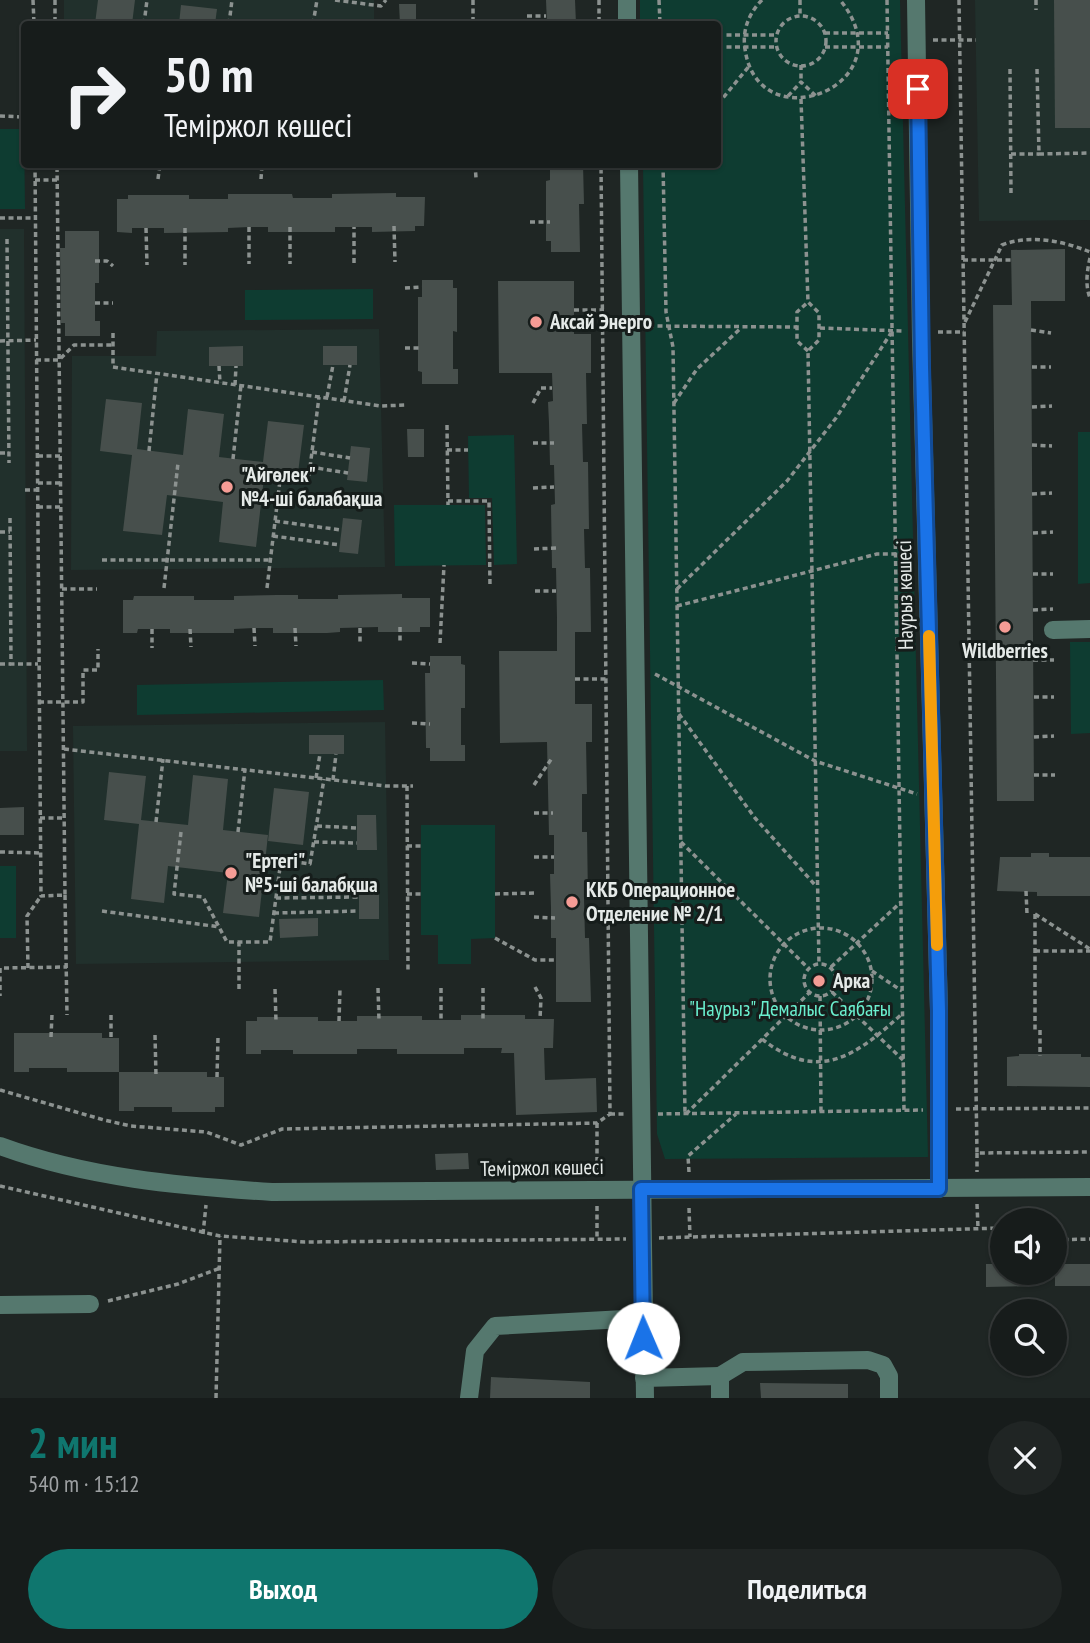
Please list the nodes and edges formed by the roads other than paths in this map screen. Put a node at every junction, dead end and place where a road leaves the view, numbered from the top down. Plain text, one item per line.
1 (626, 0) edge
2 (916, 0) edge
3 (627, 21) edge
4 (629, 168) edge
5 (1090, 629) edge
6 (1053, 630) dead end
7 (0, 1146) edge
8 (1090, 1188) edge
9 (641, 1189) junction
10 (939, 1189) junction
11 (90, 1304) road end
12 (0, 1305) edge
13 (643, 1318) junction
14 (720, 1376) junction
15 (644, 1378) junction
16 (469, 1398) edge
17 (645, 1398) edge
18 (720, 1398) edge
19 (889, 1398) edge

1 - 3 street
2 - 10 street, Наурыз көшесі
4 - 9 street
5 - 6 street
7 - 9 street, Теміржол көшесі
8 - 10 street, Теміржол көшесі
9 - 10 street, Теміржол көшесі
9 - 13 street
11 - 12 street
13 - 15 street
13 - 16 street
14 - 15 street
14 - 18 street
14 - 19 street
15 - 17 street

